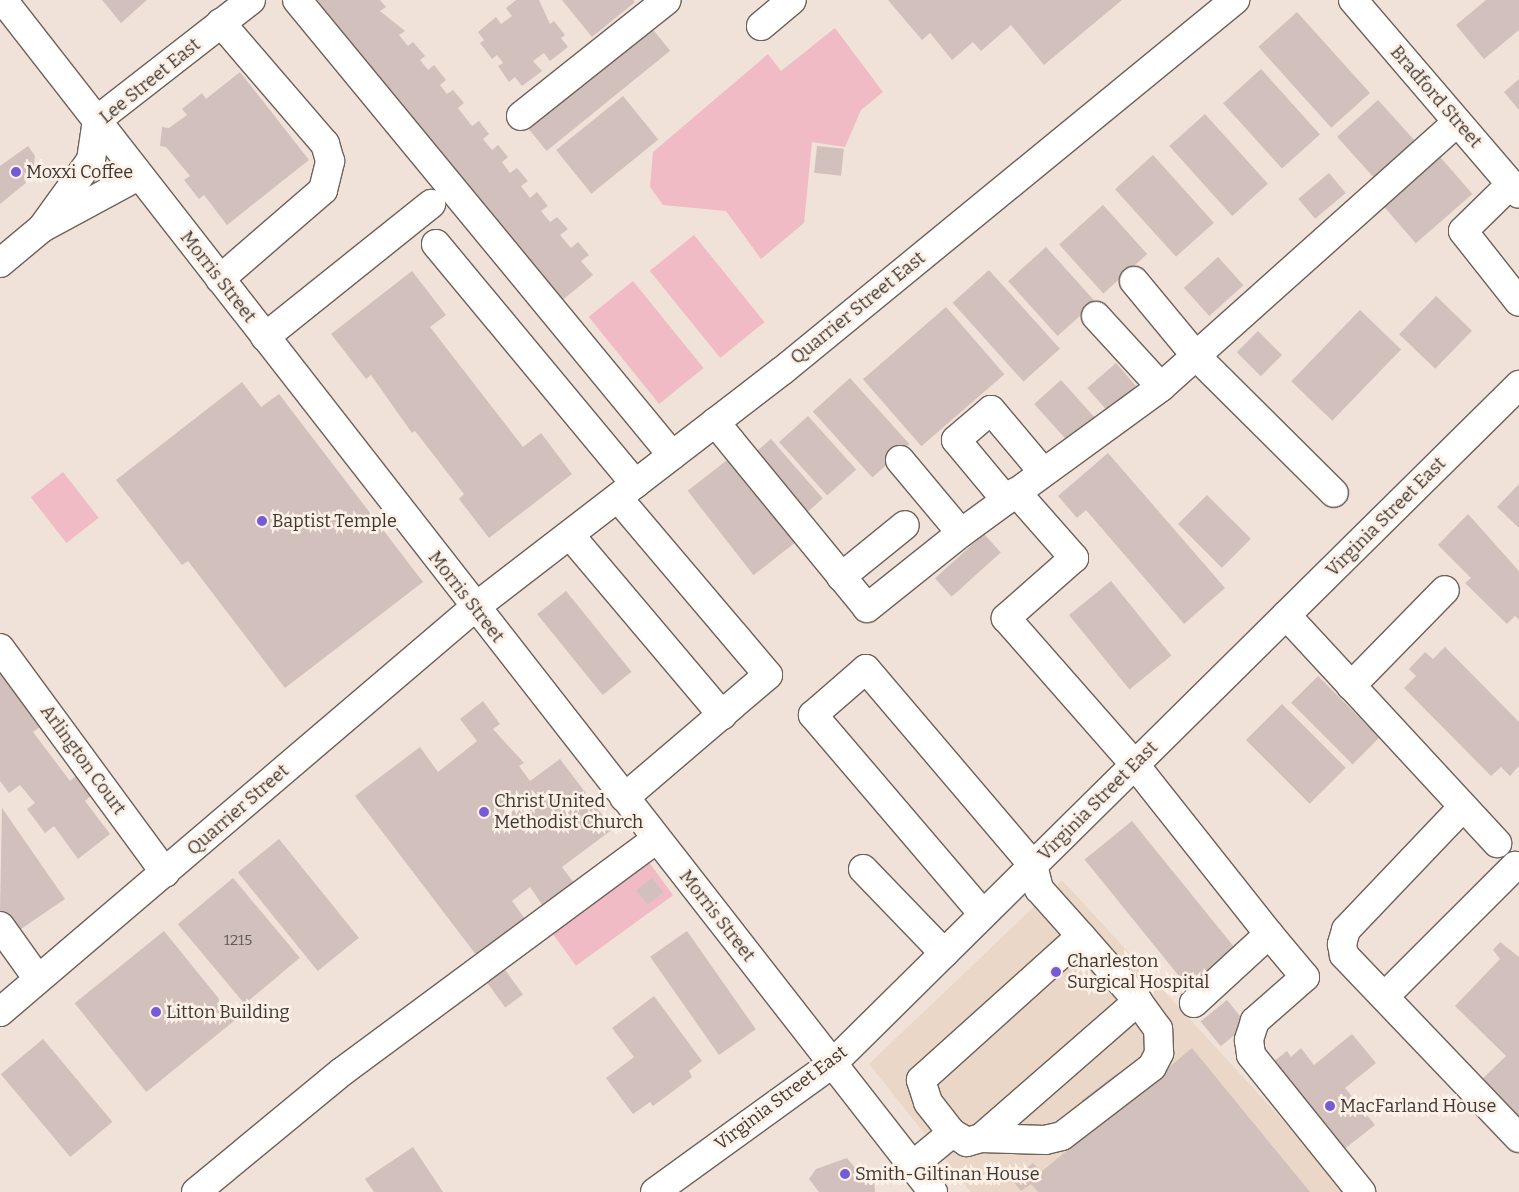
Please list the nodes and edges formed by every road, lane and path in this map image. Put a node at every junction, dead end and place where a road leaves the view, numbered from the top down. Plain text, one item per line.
1 (3, 0) edge
2 (250, 0) edge
3 (297, 0) edge
4 (667, 0) edge
5 (672, 0) edge
6 (680, 0) edge
7 (792, 0) edge
8 (1235, 0) edge
9 (1353, 0) edge
10 (221, 23) junction
11 (761, 26) dead end
12 (521, 116) dead end
13 (97, 120) junction
14 (1457, 122) junction
15 (138, 176) junction
16 (1515, 189) edge
17 (431, 204) dead end
18 (42, 228) junction
19 (436, 244) dead end
20 (0, 263) edge
21 (220, 278) junction
22 (1134, 281) dead end
23 (1519, 302) edge
24 (1096, 316) dead end
25 (265, 337) junction
26 (1196, 356) junction
27 (1519, 385) edge
28 (1161, 387) junction
29 (715, 422) junction
30 (672, 455) junction
31 (900, 460) dead end
32 (1043, 472) junction
33 (626, 491) junction
34 (1334, 493) dead end
35 (1011, 496) junction
36 (905, 525) dead end
37 (961, 533) junction
38 (570, 535) junction
39 (841, 577) junction
40 (1445, 590) dead end
41 (474, 608) junction
42 (1286, 615) junction
43 (0, 648) edge
44 (1351, 686) junction
45 (722, 714) junction
46 (1135, 765) junction
47 (624, 798) junction
48 (1462, 808) junction
49 (656, 838) junction
50 (1497, 843) dead end
51 (1033, 865) junction
52 (1515, 866) dead end
53 (863, 869) dead end
54 (165, 872) junction
55 (984, 914) junction
56 (0, 926) edge
57 (1269, 934) junction
58 (1081, 936) junction
59 (944, 953) junction
60 (38, 979) junction
61 (1395, 986) dead end
62 (1138, 1001) junction
63 (1194, 1003) dead end
64 (0, 1012) edge
65 (833, 1063) junction
66 (952, 1133) junction
67 (981, 1138) junction
68 (1519, 1138) edge
69 (912, 1166) junction
70 (196, 1192) edge
71 (655, 1192) edge
72 (933, 1192) edge
73 (1361, 1192) edge

1 - 13 main road, Morris Street
2 - 10 main road, Lee Street East
3 - 30 main road
4 - 12 main road
5 - 6 main road
7 - 11 main road
8 - 29 main road, Quarrier Street East
9 - 14 main road, Bradford Street
10 - 13 main road, Lee Street East
10 - 21 main road
13 - 15 main road, Morris Street
13 - 18 main road, Lee Street East
14 - 16 main road, Bradford Street
14 - 26 main road
15 - 18 main road, Lee Street East
15 - 21 main road, Morris Street
16 - 23 main road
17 - 25 main road
18 - 20 main road, Lee Street East
19 - 33 main road
21 - 25 main road, Morris Street
22 - 26 main road
24 - 28 main road
25 - 41 main road, Morris Street
26 - 28 main road
26 - 34 main road
27 - 42 main road, Virginia Street East
28 - 32 main road
29 - 30 main road, Quarrier Street East
29 - 39 main road
30 - 33 main road, Quarrier Street East
31 - 37 main road
32 - 35 main road
32 - 35 main road
33 - 38 main road, Quarrier Street East
33 - 45 main road
35 - 37 main road
35 - 46 main road
36 - 39 main road
37 - 39 main road
38 - 41 main road, Quarrier Street East
38 - 45 main road
40 - 44 main road
41 - 47 main road, Morris Street
41 - 54 main road, Quarrier Street
42 - 44 main road
42 - 46 main road, Virginia Street East
43 - 54 main road, Arlington Court
44 - 48 main road
45 - 47 main road
46 - 51 main road, Virginia Street East
46 - 57 main road
47 - 49 main road, Morris Street
48 - 50 main road
48 - 68 main road
49 - 65 main road, Morris Street
49 - 70 main road
51 - 55 main road, Virginia Street East
51 - 55 main road
51 - 58 main road
52 - 61 main road
53 - 59 main road
54 - 60 main road, Quarrier Street
55 - 59 main road, Virginia Street East
56 - 60 main road
57 - 63 main road
57 - 73 main road
58 - 62 main road
58 - 66 main road
59 - 65 main road, Virginia Street East
60 - 64 main road, Quarrier Street
62 - 67 main road
62 - 67 main road
65 - 69 main road, Morris Street
65 - 71 main road, Virginia Street East
66 - 67 main road
66 - 69 main road
69 - 72 main road, Morris Street

